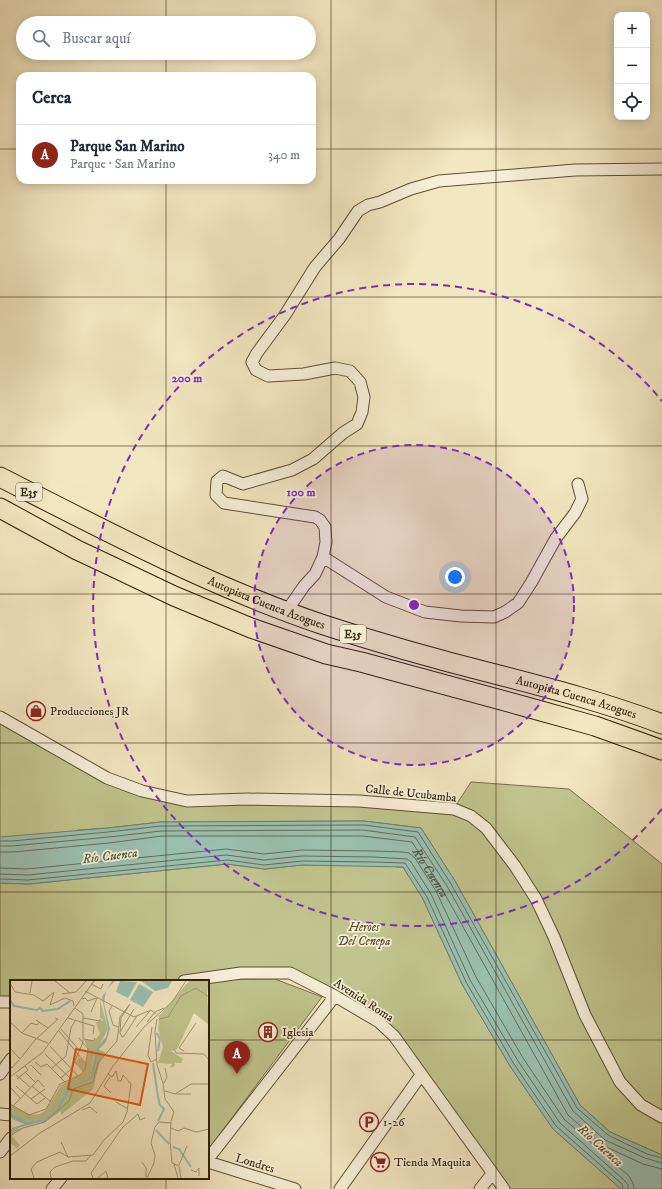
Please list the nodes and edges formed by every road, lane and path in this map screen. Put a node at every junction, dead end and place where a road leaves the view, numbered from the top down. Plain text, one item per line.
1 (662, 169) edge
2 (0, 477) edge
3 (578, 484) dead end
4 (0, 508) edge
5 (323, 557) junction
6 (286, 612) junction
7 (0, 717) edge
8 (662, 724) edge
9 (662, 750) edge
10 (207, 979) edge
11 (196, 980) edge
12 (335, 996) junction
13 (10, 1060) edge
14 (0, 1074) edge
15 (421, 1075) junction
16 (0, 1114) edge
17 (10, 1115) edge
18 (662, 1116) edge
19 (10, 1139) edge
20 (0, 1152) edge
21 (209, 1160) edge
22 (209, 1161) edge
23 (492, 1174) junction
24 (60, 1179) edge
25 (52, 1189) edge
26 (295, 1189) edge
27 (340, 1189) edge
28 (480, 1189) edge
29 (504, 1189) edge

1 - 5 street
2 - 6 highway, Autopista Cuenca Azogues / E35
3 - 5 street
4 - 9 highway, Autopista Cuenca Azogues / E35
5 - 6 street
6 - 8 highway, Autopista Cuenca Azogues / E35
7 - 18 street, Calle de Ucubamba
10 - 11 street, Avenida Roma
10 - 12 street, Avenida Roma
12 - 15 street, Avenida Roma
12 - 21 street
13 - 14 street
15 - 23 street, Avenida Roma
15 - 27 street
16 - 17 street
19 - 20 street
22 - 26 street, Londres
23 - 28 street
23 - 29 street, Avenida Roma
24 - 25 street

